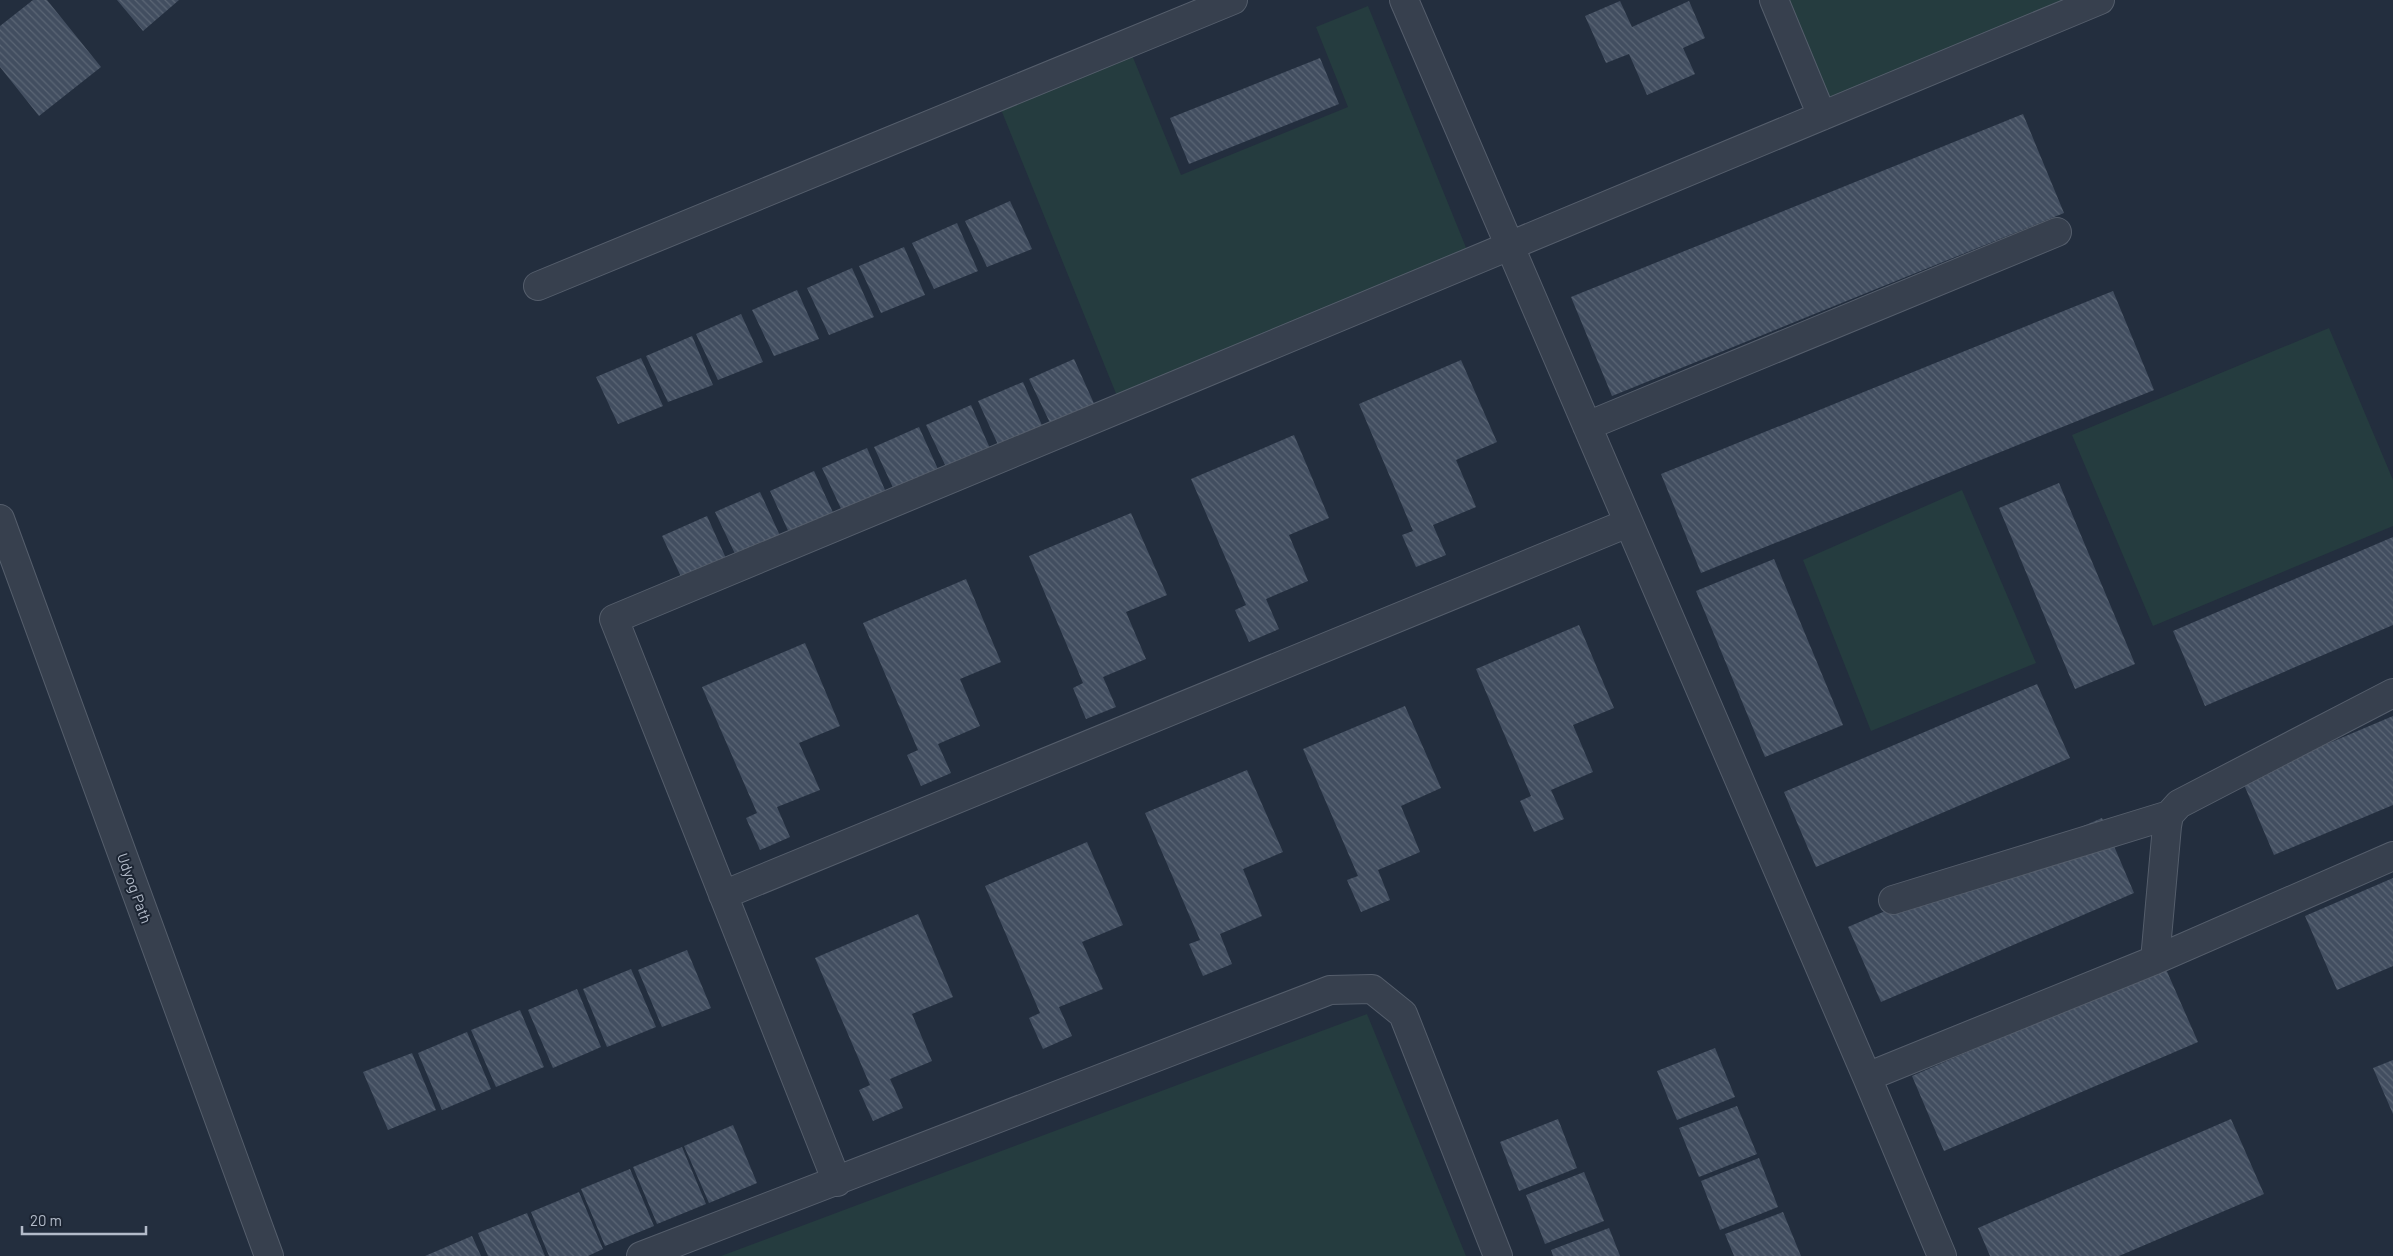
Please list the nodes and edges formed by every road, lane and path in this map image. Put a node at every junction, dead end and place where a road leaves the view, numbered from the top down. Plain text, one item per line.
1 (1233, 0) edge
2 (1404, 0) edge
3 (1774, 0) edge
4 (2100, 0) edge
5 (1822, 116) junction
6 (2058, 232) dead end
7 (1510, 246) junction
8 (538, 286) dead end
9 (1586, 426) junction
10 (0, 519) edge
11 (1628, 523) junction
12 (2393, 693) edge
13 (2170, 815) junction
14 (2393, 856) edge
15 (723, 895) junction
16 (1893, 900) dead end
17 (2155, 960) junction
18 (1868, 1076) junction
19 (836, 1182) junction
20 (269, 1256) edge
21 (641, 1256) edge
22 (1498, 1256) edge
23 (1942, 1256) edge

1 - 8 street
2 - 7 street
3 - 5 street
4 - 5 street
5 - 7 street
6 - 9 street
7 - 9 street
7 - 15 street
9 - 11 street
10 - 20 street, Udyog Path
11 - 15 street
11 - 18 street
12 - 13 street
13 - 16 street
13 - 17 street
14 - 17 street
15 - 19 street
17 - 18 street
18 - 23 street
19 - 21 street
19 - 22 street

